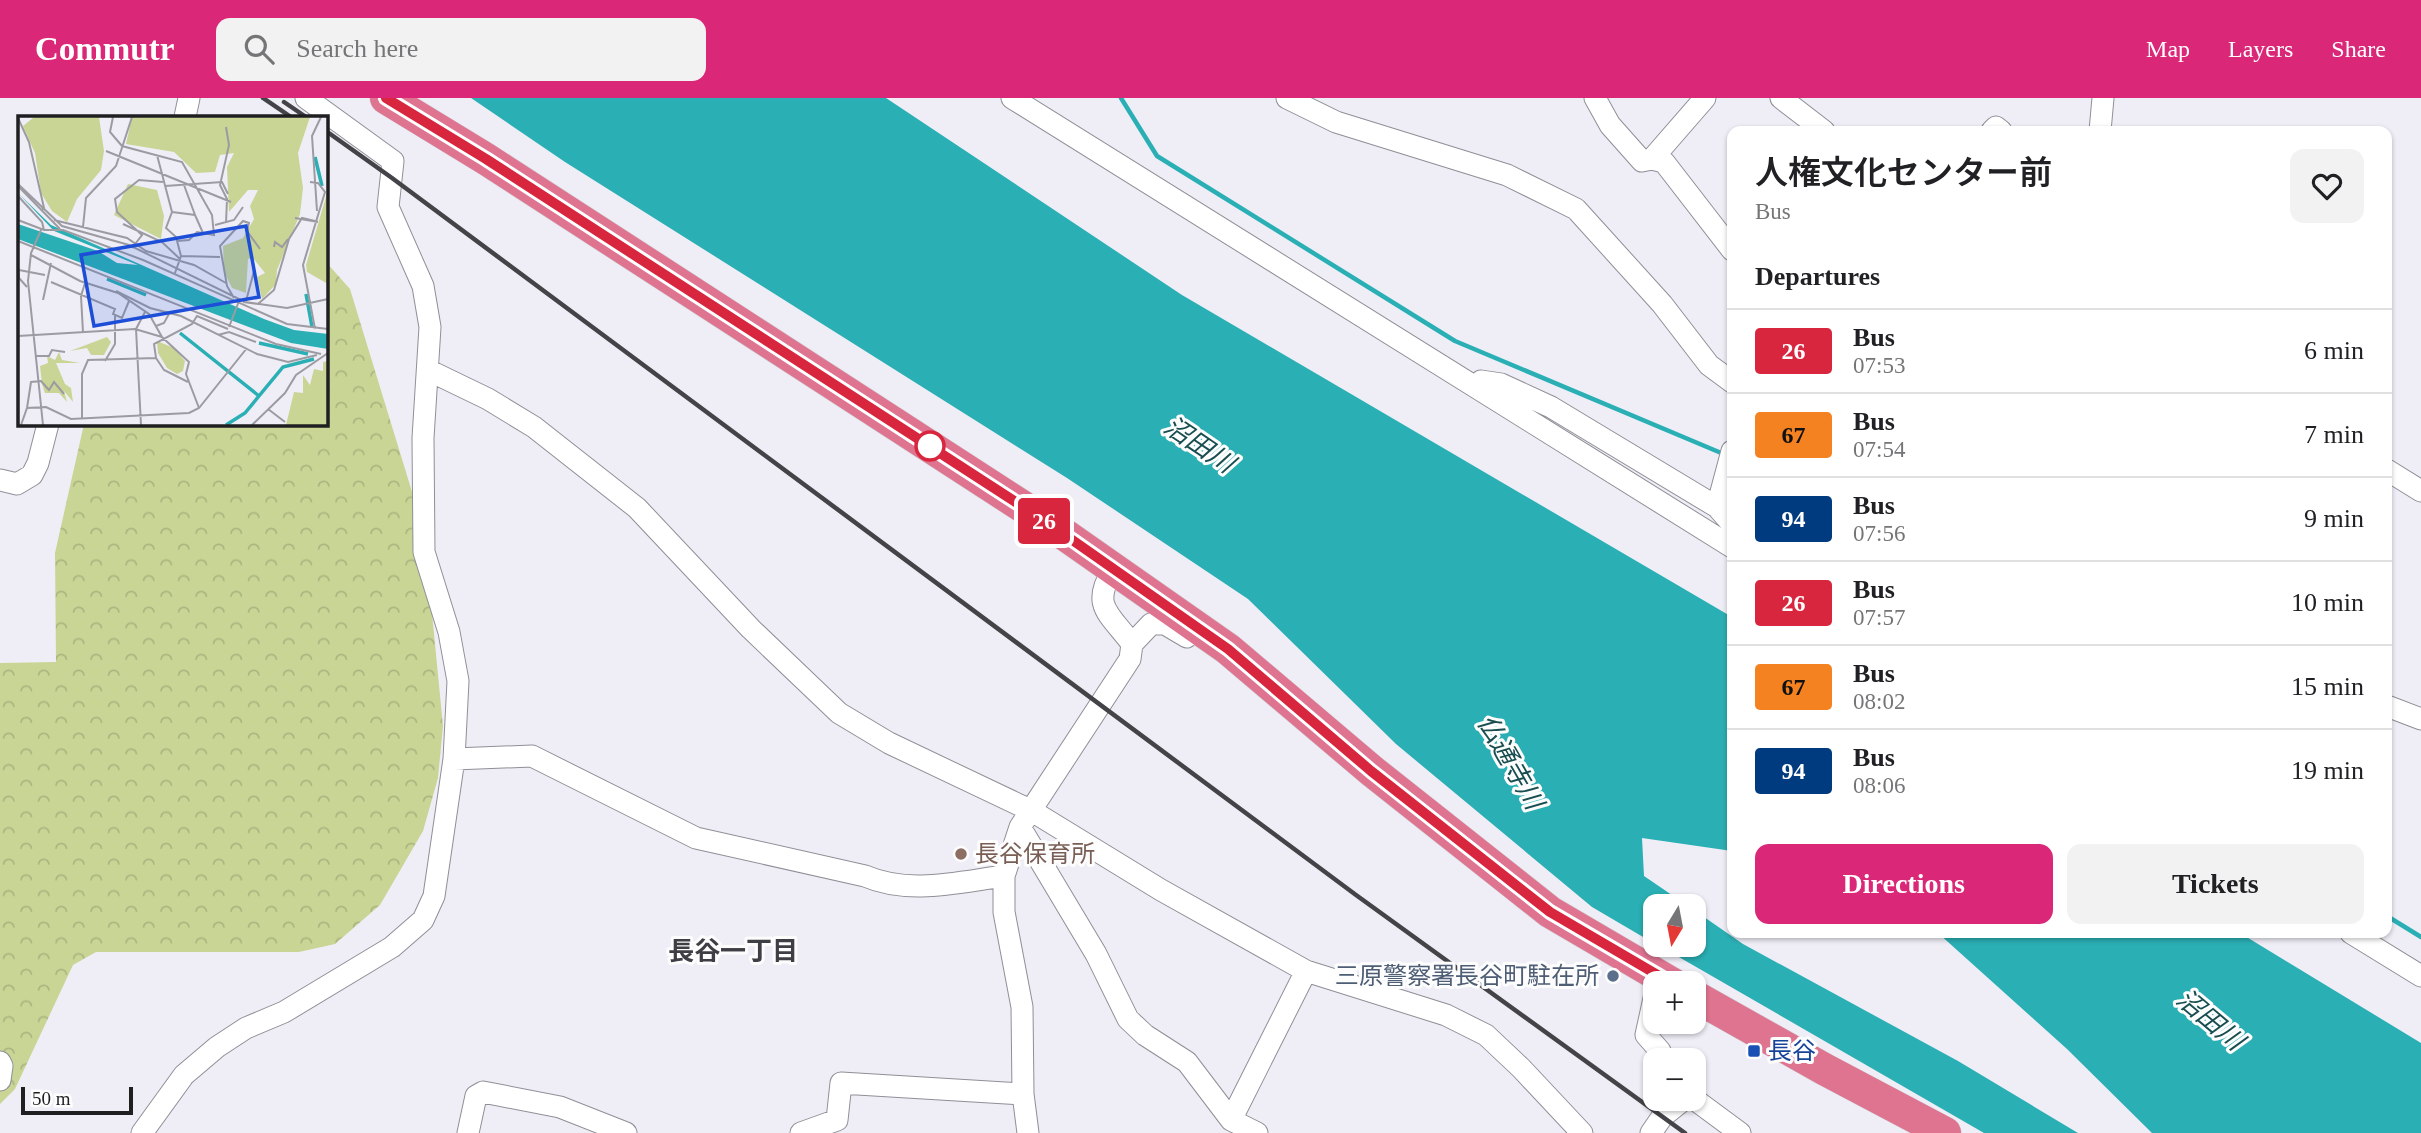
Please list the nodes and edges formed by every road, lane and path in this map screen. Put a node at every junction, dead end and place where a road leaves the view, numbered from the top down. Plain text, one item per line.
1 (189, 98) edge
2 (306, 98) edge
3 (386, 98) edge
4 (1012, 98) edge
5 (1595, 98) edge
6 (1705, 98) edge
7 (1780, 98) edge
8 (2103, 98) edge
9 (1296, 100) edge
10 (185, 116) edge
11 (1817, 126) edge
12 (2100, 126) edge
13 (1652, 159) junction
14 (1727, 244) edge
15 (428, 370) junction
16 (1727, 378) edge
17 (1476, 387) junction
18 (48, 425) edge
19 (1727, 470) edge
20 (2392, 473) edge
21 (0, 480) edge
22 (2421, 491) edge
23 (1717, 507) junction
24 (1727, 518) edge
25 (1727, 544) edge
26 (1113, 570) junction
27 (1132, 644) junction
28 (1268, 684) junction
29 (2392, 708) edge
30 (2421, 719) edge
31 (454, 759) junction
32 (1026, 819) junction
33 (1004, 876) junction
34 (2359, 938) edge
35 (1306, 971) junction
36 (1643, 971) edge
37 (2421, 976) edge
38 (1706, 1003) edge
39 (1646, 1034) edge
40 (1657, 1048) edge
41 (0, 1062) edge
42 (0, 1080) edge
43 (1023, 1094) junction
44 (1670, 1111) edge
45 (1697, 1111) edge
46 (1231, 1119) junction
47 (142, 1133) edge
48 (468, 1133) edge
49 (626, 1133) edge
50 (801, 1133) edge
51 (1028, 1133) edge
52 (1257, 1133) edge
53 (1582, 1133) edge
54 (1651, 1133) edge
55 (1740, 1133) edge
56 (1945, 1133) edge

1 - 10 street
2 - 15 street
3 - 26 highway
4 - 17 street
5 - 13 street
6 - 13 street
7 - 11 street
8 - 12 street
9 - 16 street
13 - 14 street
15 - 31 street
15 - 32 street
17 - 23 street
17 - 25 street
18 - 21 street
19 - 23 street
20 - 22 street
23 - 24 street
26 - 27 street
26 - 28 highway
27 - 28 street
27 - 32 street
28 - 36 highway
29 - 30 street
31 - 33 street
31 - 47 street
32 - 33 street
32 - 35 street
32 - 46 street
33 - 43 street
34 - 37 street
35 - 46 street
35 - 53 street
38 - 56 highway
39 - 40 street
41 - 42 street
43 - 50 street
43 - 51 street
44 - 54 street
45 - 55 street
46 - 52 street
48 - 49 street

